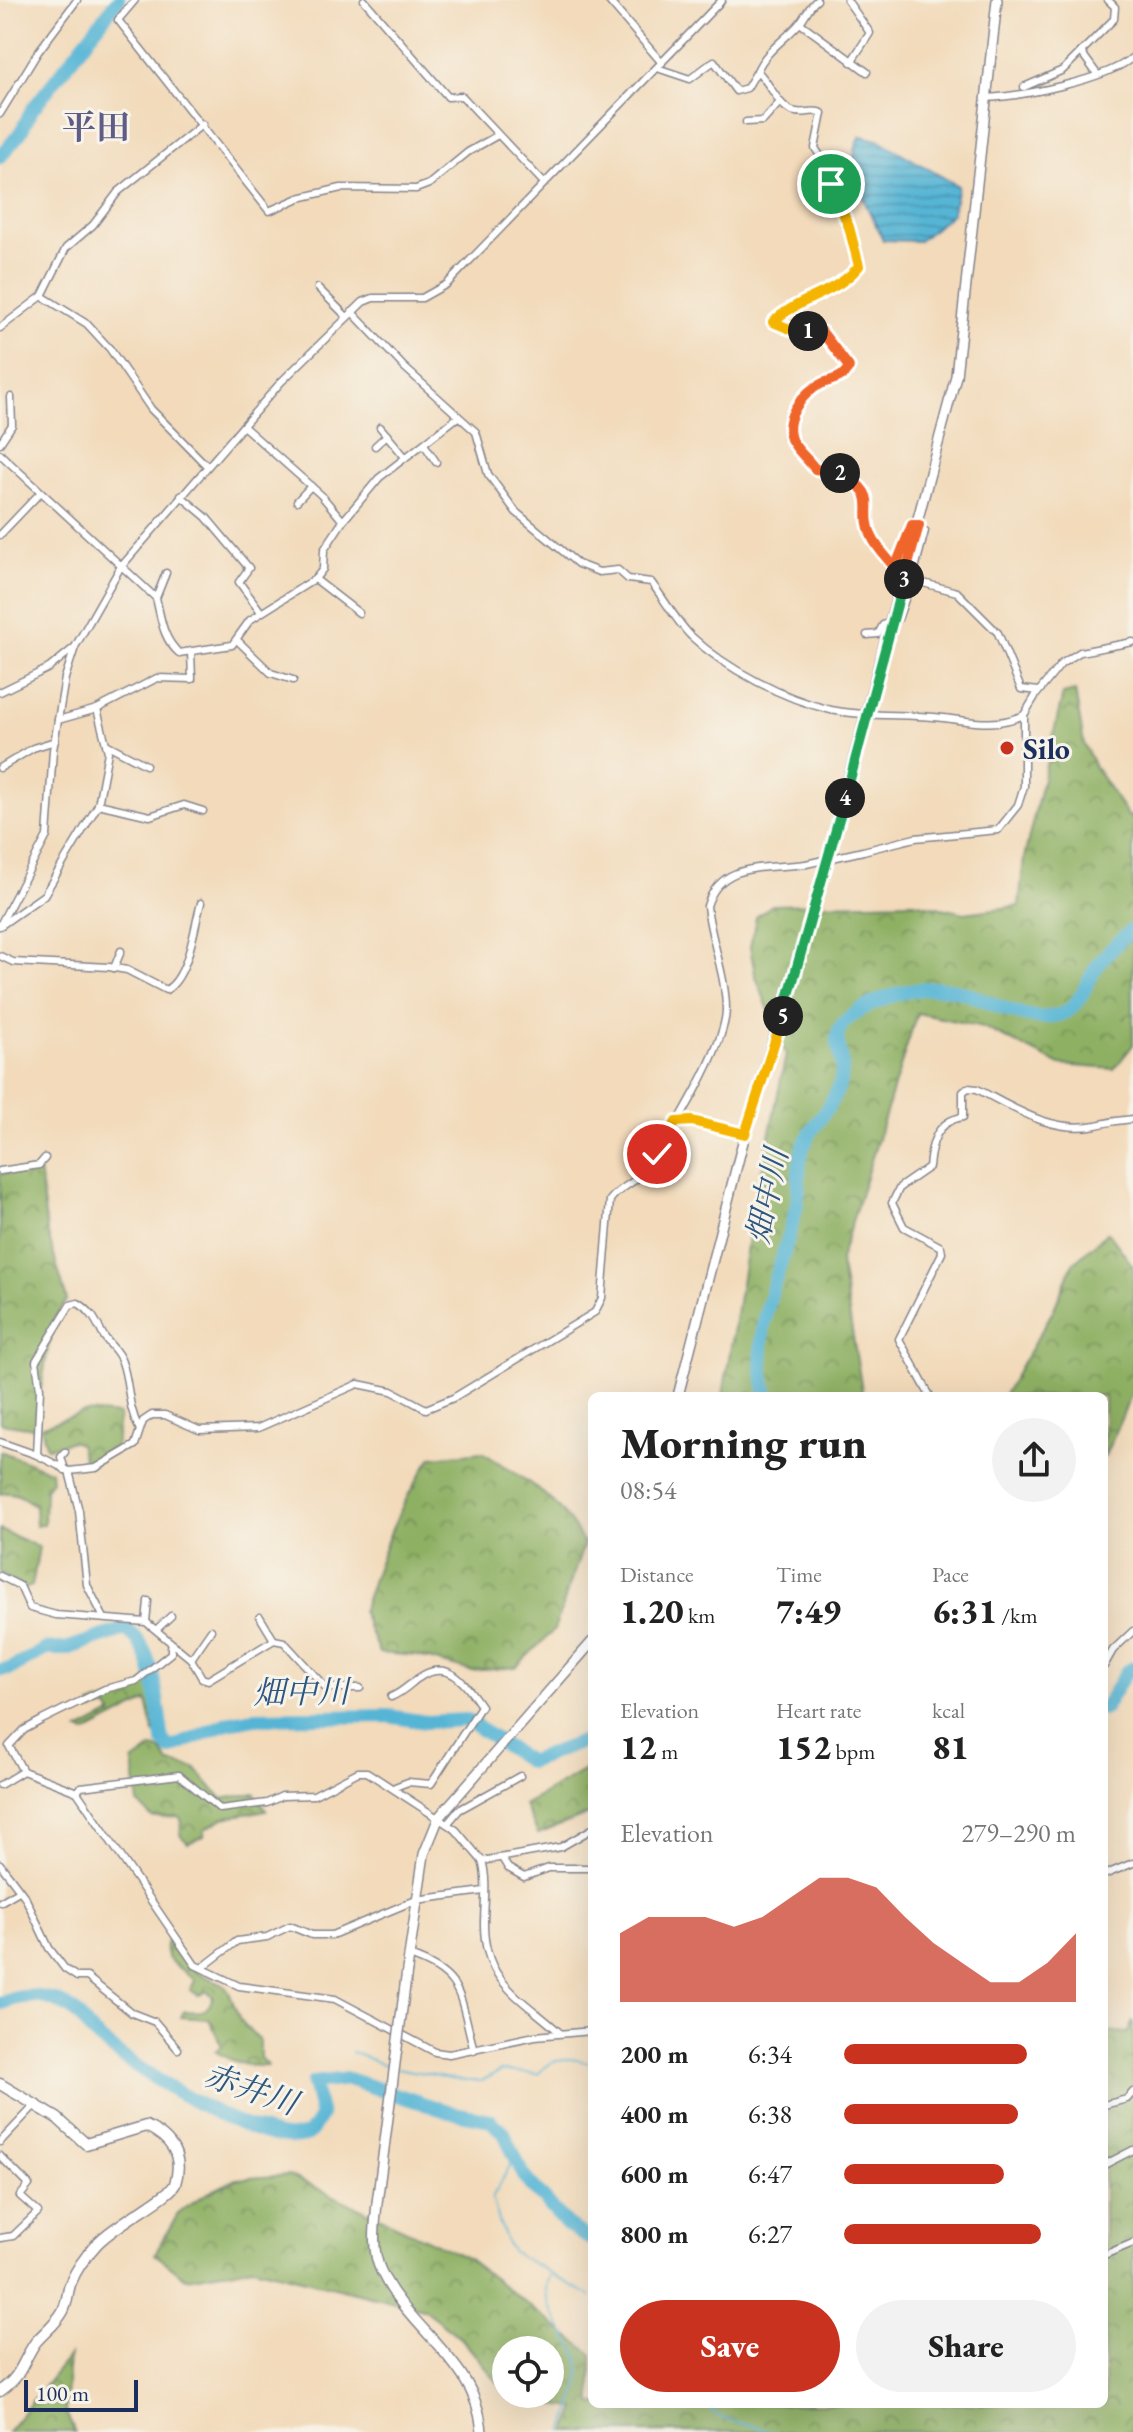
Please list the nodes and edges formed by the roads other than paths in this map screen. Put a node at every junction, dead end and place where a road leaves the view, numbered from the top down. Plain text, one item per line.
1 (77, 0) edge
2 (135, 0) edge
3 (364, 0) edge
4 (608, 0) edge
5 (722, 0) edge
6 (817, 0) edge
7 (847, 0) edge
8 (997, 0) edge
9 (1108, 0) edge
10 (800, 23) junction
11 (1081, 52) junction
12 (1133, 57) edge
13 (851, 62) junction
14 (659, 66) junction
15 (757, 71) junction
16 (867, 72) dead end
17 (1097, 74) junction
18 (1024, 87) dead end
19 (987, 98) junction
20 (780, 102) junction
21 (0, 114) edge
22 (746, 122) dead end
23 (203, 124) junction
24 (498, 135) junction
25 (544, 183) junction
26 (318, 288) dead end
27 (42, 296) junction
28 (349, 315) junction
29 (0, 328) edge
30 (11, 397) dead end
31 (458, 417) junction
32 (243, 426) junction
33 (380, 427) dead end
34 (387, 435) junction
35 (0, 443) edge
36 (424, 444) junction
37 (375, 446) dead end
38 (0, 454) edge
39 (405, 457) junction
40 (436, 462) dead end
41 (207, 466) junction
42 (311, 486) junction
43 (40, 493) junction
44 (181, 496) junction
45 (297, 501) dead end
46 (343, 521) junction
47 (919, 525) junction
48 (0, 535) edge
49 (120, 568) junction
50 (166, 573) dead end
51 (315, 579) junction
52 (912, 580) junction
53 (156, 598) junction
54 (261, 612) junction
55 (359, 613) dead end
56 (893, 622) junction
57 (867, 635) dead end
58 (237, 640) junction
59 (1133, 642) edge
60 (75, 647) junction
61 (191, 652) junction
62 (293, 680) dead end
63 (1039, 691) junction
64 (0, 692) edge
65 (97, 709) junction
66 (868, 714) junction
67 (1024, 715) junction
68 (58, 720) junction
69 (55, 741) junction
70 (106, 744) junction
71 (146, 765) dead end
72 (0, 768) edge
73 (98, 804) junction
74 (203, 811) dead end
75 (201, 903) dead end
76 (0, 926) edge
77 (121, 951) dead end
78 (0, 956) edge
79 (114, 968) junction
80 (1133, 1119) edge
81 (676, 1122) junction
82 (745, 1134) junction
83 (45, 1158) dead end
84 (0, 1171) edge
85 (679, 1392) edge
86 (928, 1392) edge
87 (139, 1428) junction
88 (0, 1442) edge
89 (65, 1452) dead end
90 (37, 1455) junction
91 (67, 1471) junction
92 (0, 1576) edge
93 (148, 1601) dead end
94 (171, 1616) dead end
95 (260, 1617) dead end
96 (104, 1618) junction
97 (146, 1622) junction
98 (157, 1629) junction
99 (211, 1630) dead end
100 (1133, 1631) edge
101 (274, 1640) junction
102 (588, 1646) edge
103 (171, 1647) junction
104 (191, 1659) junction
105 (1108, 1659) edge
106 (360, 1688) dead end
107 (391, 1697) dead end
108 (23, 1771) junction
109 (520, 1776) dead end
110 (0, 1785) edge
111 (395, 1787) junction
112 (77, 1792) junction
113 (444, 1820) junction
114 (588, 1831) edge
115 (502, 1858) junction
116 (482, 1861) junction
117 (1133, 1863) edge
118 (0, 1864) edge
119 (588, 1868) edge
120 (1108, 1873) edge
121 (19, 1891) junction
122 (484, 1891) junction
123 (416, 1900) junction
124 (0, 1902) edge
125 (409, 1956) junction
126 (202, 1968) junction
127 (588, 2031) edge
128 (560, 2033) junction
129 (178, 2049) dead end
130 (474, 2050) junction
131 (0, 2084) edge
132 (1133, 2092) edge
133 (36, 2104) junction
134 (1108, 2104) edge
135 (0, 2142) edge
136 (1133, 2150) edge
137 (0, 2156) edge
138 (1108, 2163) edge
139 (0, 2238) edge
140 (1133, 2243) edge
141 (1108, 2253) edge
142 (0, 2391) edge
143 (482, 2432) edge

1 - 21 street
2 - 23 street
3 - 24 street
4 - 14 street
5 - 14 street
6 - 10 street
7 - 13 street
8 - 19 street
9 - 11 street
10 - 13 street
10 - 15 street
11 - 17 street
11 - 18 street
12 - 17 street
13 - 16 street
14 - 15 street
14 - 25 street
15 - 20 street
17 - 19 street
19 - 47 street
20 - 22 street
20 - 47 street
23 - 24 street
23 - 27 street
24 - 25 street
25 - 28 street
26 - 28 street
27 - 29 street
27 - 41 street
28 - 31 street
28 - 32 street
30 - 35 street
31 - 36 street
31 - 66 street
32 - 41 street
32 - 42 street
33 - 34 street
34 - 37 street
34 - 39 street
36 - 39 street
36 - 40 street
38 - 43 street
39 - 46 street
41 - 44 street
42 - 45 street
42 - 46 street
43 - 48 street
43 - 49 street
44 - 49 street
44 - 54 street
46 - 51 street
47 - 52 street
47 - 56 street
49 - 53 street
49 - 60 street
50 - 53 street
51 - 54 street
51 - 55 street
52 - 56 street
52 - 63 street
53 - 61 street
54 - 58 street
56 - 57 street
56 - 66 street
58 - 61 street
58 - 62 street
59 - 63 street
60 - 64 street
60 - 68 street
61 - 65 street
63 - 67 street
65 - 68 street
65 - 70 street
66 - 67 street
66 - 82 street
67 - 81 street, bridge
68 - 69 street
69 - 72 street
69 - 76 street
70 - 71 street
70 - 73 street
73 - 74 street
73 - 76 street
75 - 79 street
77 - 79 street
78 - 79 street
80 - 86 street
81 - 82 street
81 - 87 street
82 - 85 street
83 - 84 street
87 - 90 street
87 - 91 street
88 - 90 street
89 - 91 street
90 - 91 street
91 - 96 street
92 - 96 street
93 - 97 street
94 - 98 street
95 - 101 street
96 - 97 street
97 - 98 street
98 - 103 street
99 - 104 street
100 - 105 street
101 - 104 street
101 - 106 street
102 - 113 street
103 - 104 street
103 - 108 street
107 - 111 street
108 - 110 street
108 - 112 street
109 - 113 street
111 - 112 street
111 - 113 street
112 - 126 street
113 - 116 street
113 - 123 street
114 - 115 street
115 - 116 street
115 - 119 street
116 - 122 street
117 - 120 street
118 - 121 street
121 - 124 street
121 - 129 street
122 - 123 street
122 - 128 street
123 - 125 street
123 - 126 street
125 - 130 street
125 - 143 street, bridge
126 - 130 street
127 - 128 street
128 - 130 street
131 - 133 main road
132 - 134 street
133 - 135 street
133 - 142 main road
136 - 138 street
137 - 139 street
140 - 141 street

